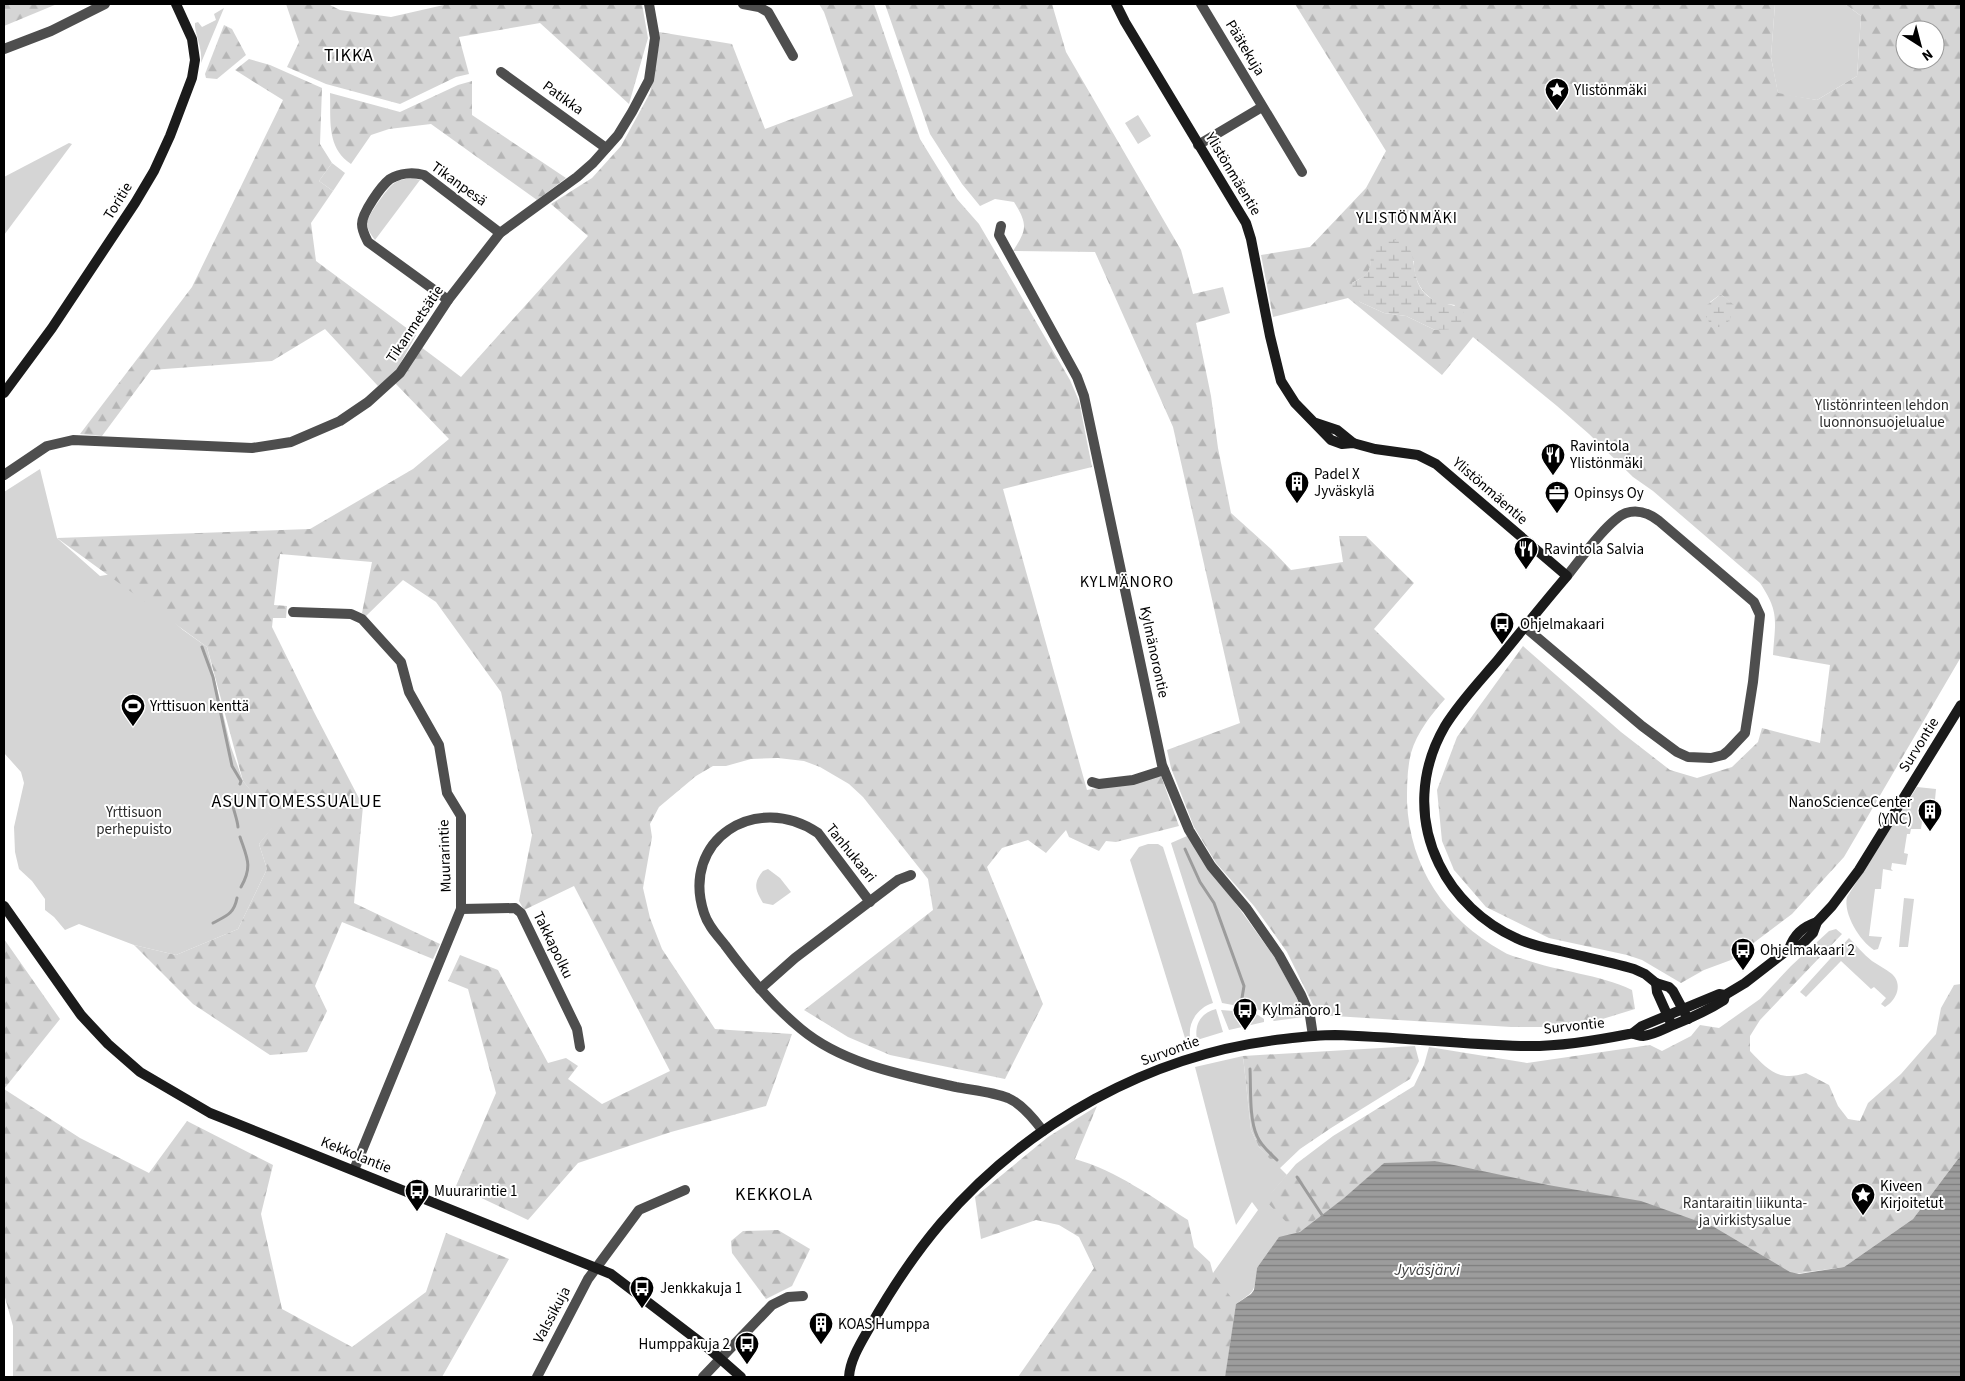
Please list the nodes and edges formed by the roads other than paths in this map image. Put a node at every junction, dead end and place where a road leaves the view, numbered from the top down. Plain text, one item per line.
1 (105, 4) edge
2 (176, 4) edge
3 (649, 4) edge
4 (743, 4) edge
5 (1116, 4) edge
6 (1201, 4) edge
7 (4, 49) edge
8 (792, 56) dead end
9 (501, 72) dead end
10 (1262, 107) junction
11 (1198, 145) junction
12 (606, 148) junction
13 (1302, 172) dead end
14 (1001, 226) dead end
15 (500, 233) junction
16 (448, 300) junction
17 (4, 394) edge
18 (4, 475) edge
19 (1567, 576) junction
20 (292, 612) dead end
21 (1525, 628) junction
22 (1961, 705) edge
23 (1164, 770) junction
24 (1092, 782) dead end
25 (911, 875) dead end
26 (870, 902) junction
27 (4, 906) edge
28 (461, 909) junction
29 (1656, 983) junction
30 (760, 989) junction
31 (1686, 1014) junction
32 (1670, 1021) junction
33 (1313, 1036) junction
34 (580, 1047) dead end
35 (1044, 1131) junction
36 (354, 1170) junction
37 (686, 1190) dead end
38 (596, 1268) junction
39 (802, 1296) dead end
40 (720, 1359) junction
41 (848, 1376) edge
42 (537, 1377) edge
43 (702, 1377) edge
44 (741, 1377) edge

1 - 7 street
2 - 17 street, Toritie
3 - 12 street, Tikanmetsätie
4 - 8 street
5 - 11 street, Ylistönmäentie
6 - 10 street, Päätekuja
9 - 12 street, Patikka
10 - 11 street
10 - 13 street, Päätekuja
11 - 19 street, Ylistönmäentie
12 - 15 street, Tikanmetsätie
14 - 23 street, Kylmänorontie
15 - 16 street, Tikanmetsätie
15 - 16 street, Tikanpesä
16 - 18 street, Tikanmetsätie
19 - 21 street
19 - 21 street
20 - 28 street, Muurarintie
21 - 29 street
22 - 31 street, Survontie
23 - 24 street
23 - 33 street, Kylmänorontie
25 - 26 street, Tanhukaari
26 - 30 street, Tanhukaari
26 - 30 street, Tanhukaari
27 - 36 street, Kekkolantie
28 - 34 street, Takkapolku
28 - 36 street, Muurarintie
29 - 31 street
29 - 32 street
30 - 35 street, Tanhukaari
31 - 32 street, Survontie
32 - 33 street, Survontie
33 - 35 street, Survontie
35 - 41 street, Survontie
36 - 38 street, Kekkolantie
37 - 38 street, Valssikuja
38 - 40 street, Kekkolantie
38 - 42 street, Valssikuja
39 - 40 street
40 - 43 street
40 - 44 street, Kekkolantie

